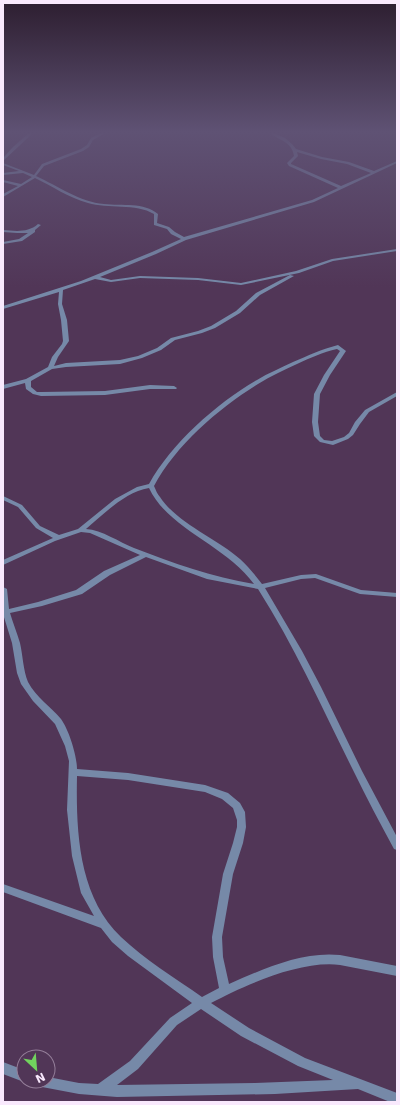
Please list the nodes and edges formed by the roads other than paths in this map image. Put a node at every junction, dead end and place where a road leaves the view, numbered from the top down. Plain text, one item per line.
1 (21, 185) edge
2 (51, 185) edge
3 (334, 185) edge
4 (349, 185) edge
5 (342, 188) junction
6 (3, 196) edge
7 (3, 231) edge
8 (184, 239) junction
9 (3, 244) edge
10 (397, 250) edge
11 (297, 272) junction
12 (94, 277) junction
13 (61, 290) junction
14 (3, 308) edge
15 (50, 368) junction
16 (28, 380) junction
17 (3, 387) edge
18 (174, 388) dead end
19 (397, 394) edge
20 (151, 486) junction
21 (3, 498) edge
22 (80, 530) junction
23 (59, 538) junction
24 (146, 555) junction
25 (3, 563) edge
26 (260, 587) junction
27 (3, 589) edge
28 (397, 595) edge
29 (5, 607) edge
30 (74, 772) junction
31 (397, 846) edge
32 (3, 888) edge
33 (105, 925) junction
34 (397, 971) edge
35 (225, 991) junction
36 (201, 1003) junction
37 (3, 1068) edge
38 (16, 1073) edge
39 (56, 1084) edge
40 (359, 1084) junction
41 (100, 1090) junction
42 (397, 1099) edge

1 - 6 street
2 - 8 street
3 - 5 street
4 - 5 street
5 - 8 street
7 - 9 street
8 - 12 street
10 - 11 street
11 - 12 street
11 - 15 street
12 - 13 street
13 - 14 street
13 - 15 street
15 - 16 street
16 - 17 street
16 - 18 street
19 - 20 street
20 - 22 street
20 - 26 street
21 - 23 street
22 - 23 street
22 - 24 street
23 - 25 street
24 - 26 street
24 - 29 street
26 - 28 street
26 - 31 street
27 - 29 street
29 - 30 street
30 - 33 street
30 - 35 street
32 - 33 street
33 - 36 street
34 - 35 street
35 - 36 street
36 - 40 street
36 - 41 street
37 - 38 street
39 - 41 street
40 - 41 street
40 - 42 street

